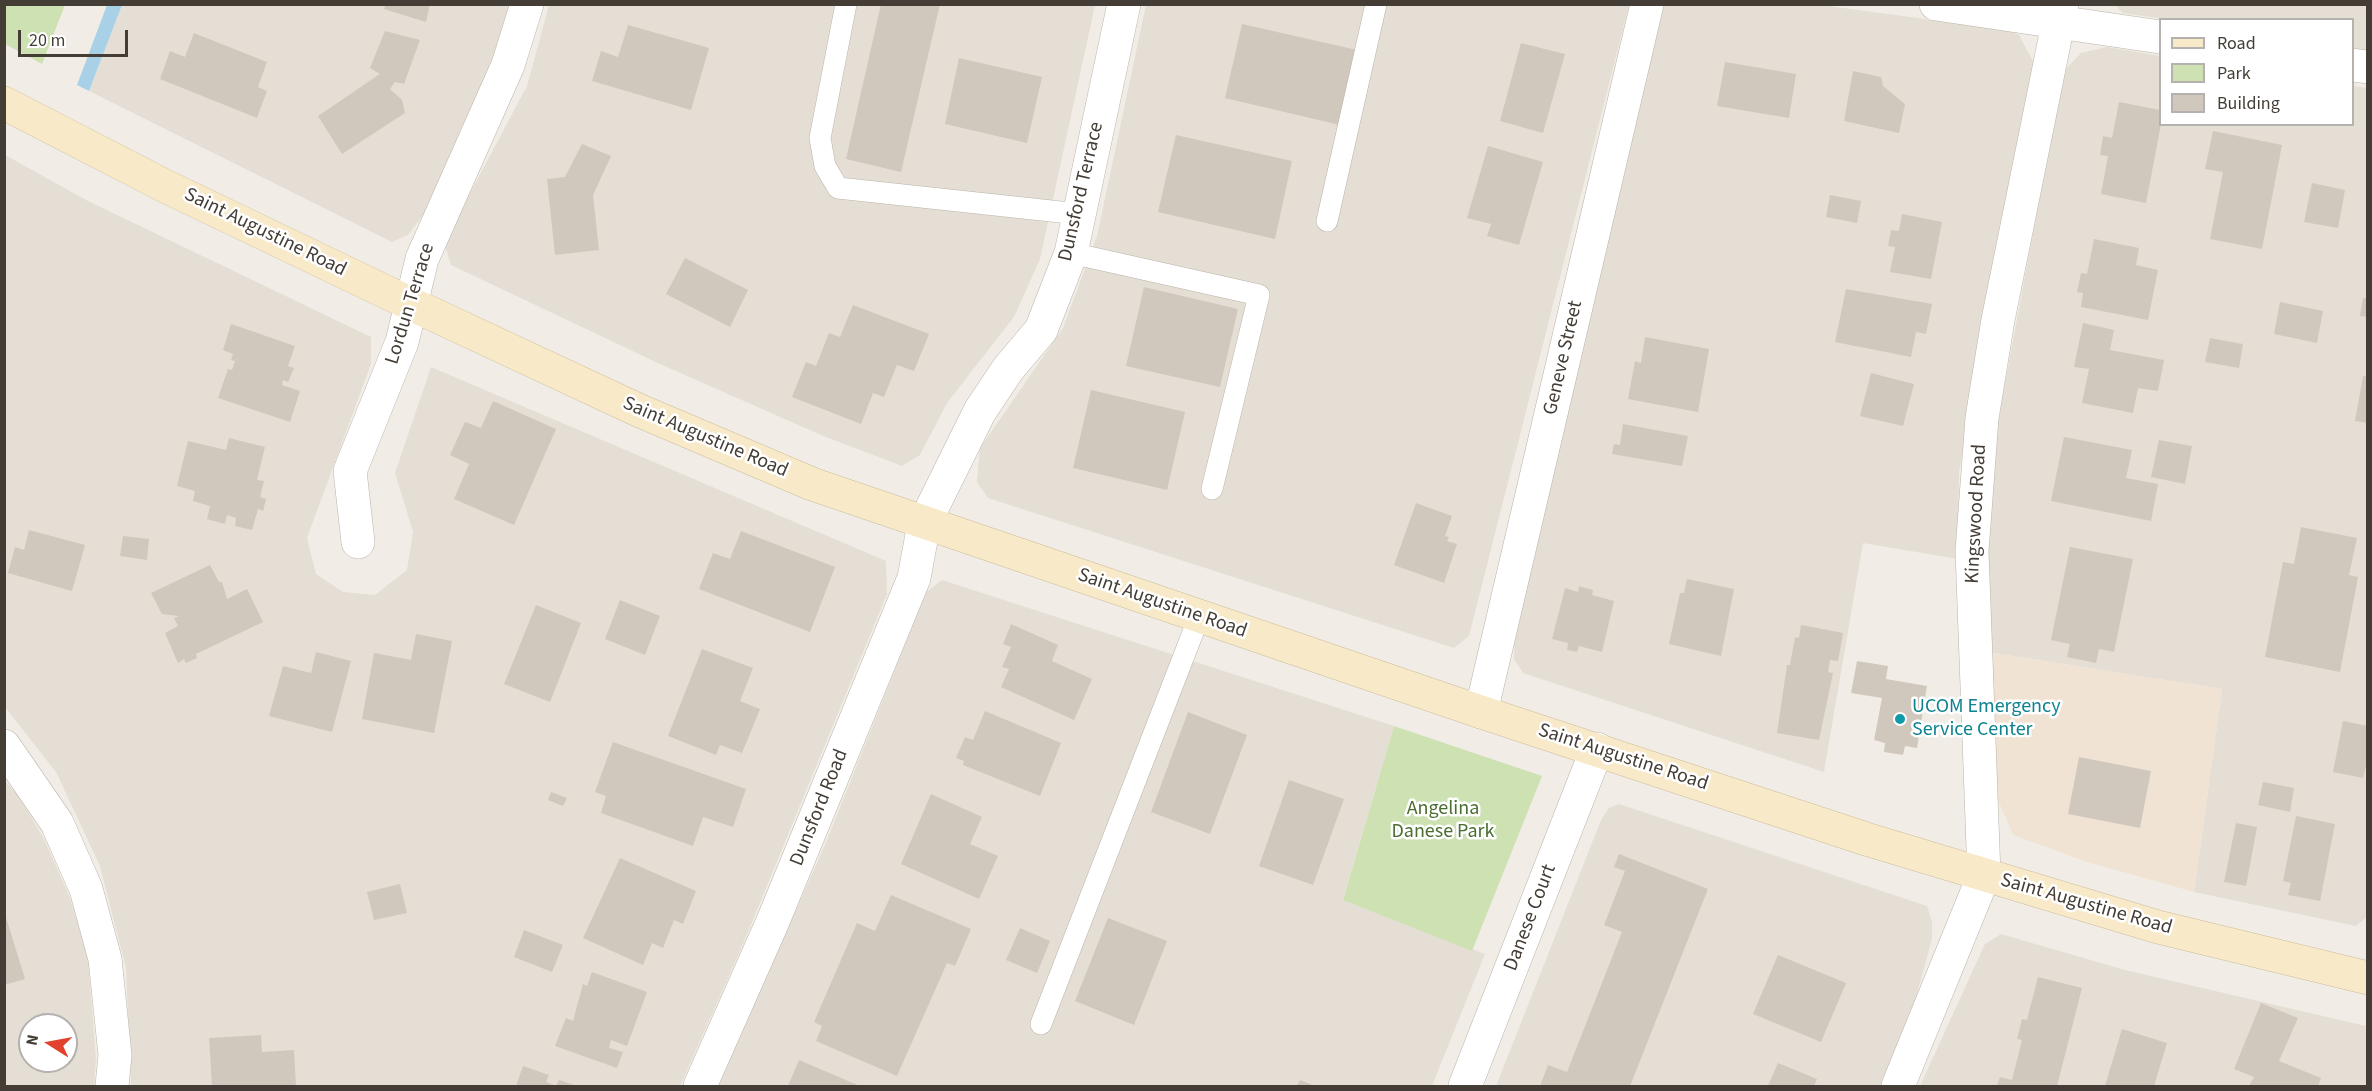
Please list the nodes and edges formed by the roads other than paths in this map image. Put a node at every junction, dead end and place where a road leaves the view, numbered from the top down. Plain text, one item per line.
1 (527, 4) edge
2 (846, 4) edge
3 (1124, 4) edge
4 (1376, 4) edge
5 (1647, 4) edge
6 (1936, 4) edge
7 (2060, 13) edge
8 (2159, 37) edge
9 (4, 103) edge
10 (1079, 214) junction
11 (1327, 222) dead end
12 (1071, 253) junction
13 (411, 304) junction
14 (1212, 489) dead end
15 (924, 524) junction
16 (358, 542) dead end
17 (1199, 617) junction
18 (1481, 712) junction
19 (4, 747) edge
20 (1597, 749) junction
21 (1984, 875) junction
22 (2367, 978) edge
23 (1041, 1024) dead end
24 (112, 1086) edge
25 (700, 1086) edge
26 (1464, 1086) edge
27 (1898, 1086) edge

1 - 13 street, Lordun Terrace
2 - 10 lane
3 - 10 street, Dunsford Terrace
4 - 11 lane
5 - 18 street, Geneve Street
6 - 7 street
7 - 8 street
7 - 21 street, Kingswood Road
9 - 13 main road, Saint Augustine Road
10 - 12 street, Dunsford Terrace
12 - 14 lane
12 - 15 street, Dunsford Terrace
13 - 15 main road, Saint Augustine Road
13 - 16 street, Lordun Terrace
15 - 17 main road, Saint Augustine Road
15 - 25 street, Dunsford Road
17 - 18 main road, Saint Augustine Road
17 - 23 lane
18 - 20 main road, Saint Augustine Road
19 - 24 street
20 - 21 main road, Saint Augustine Road
20 - 26 street, Danese Court
21 - 22 main road, Saint Augustine Road
21 - 27 street, Kingswood Road

